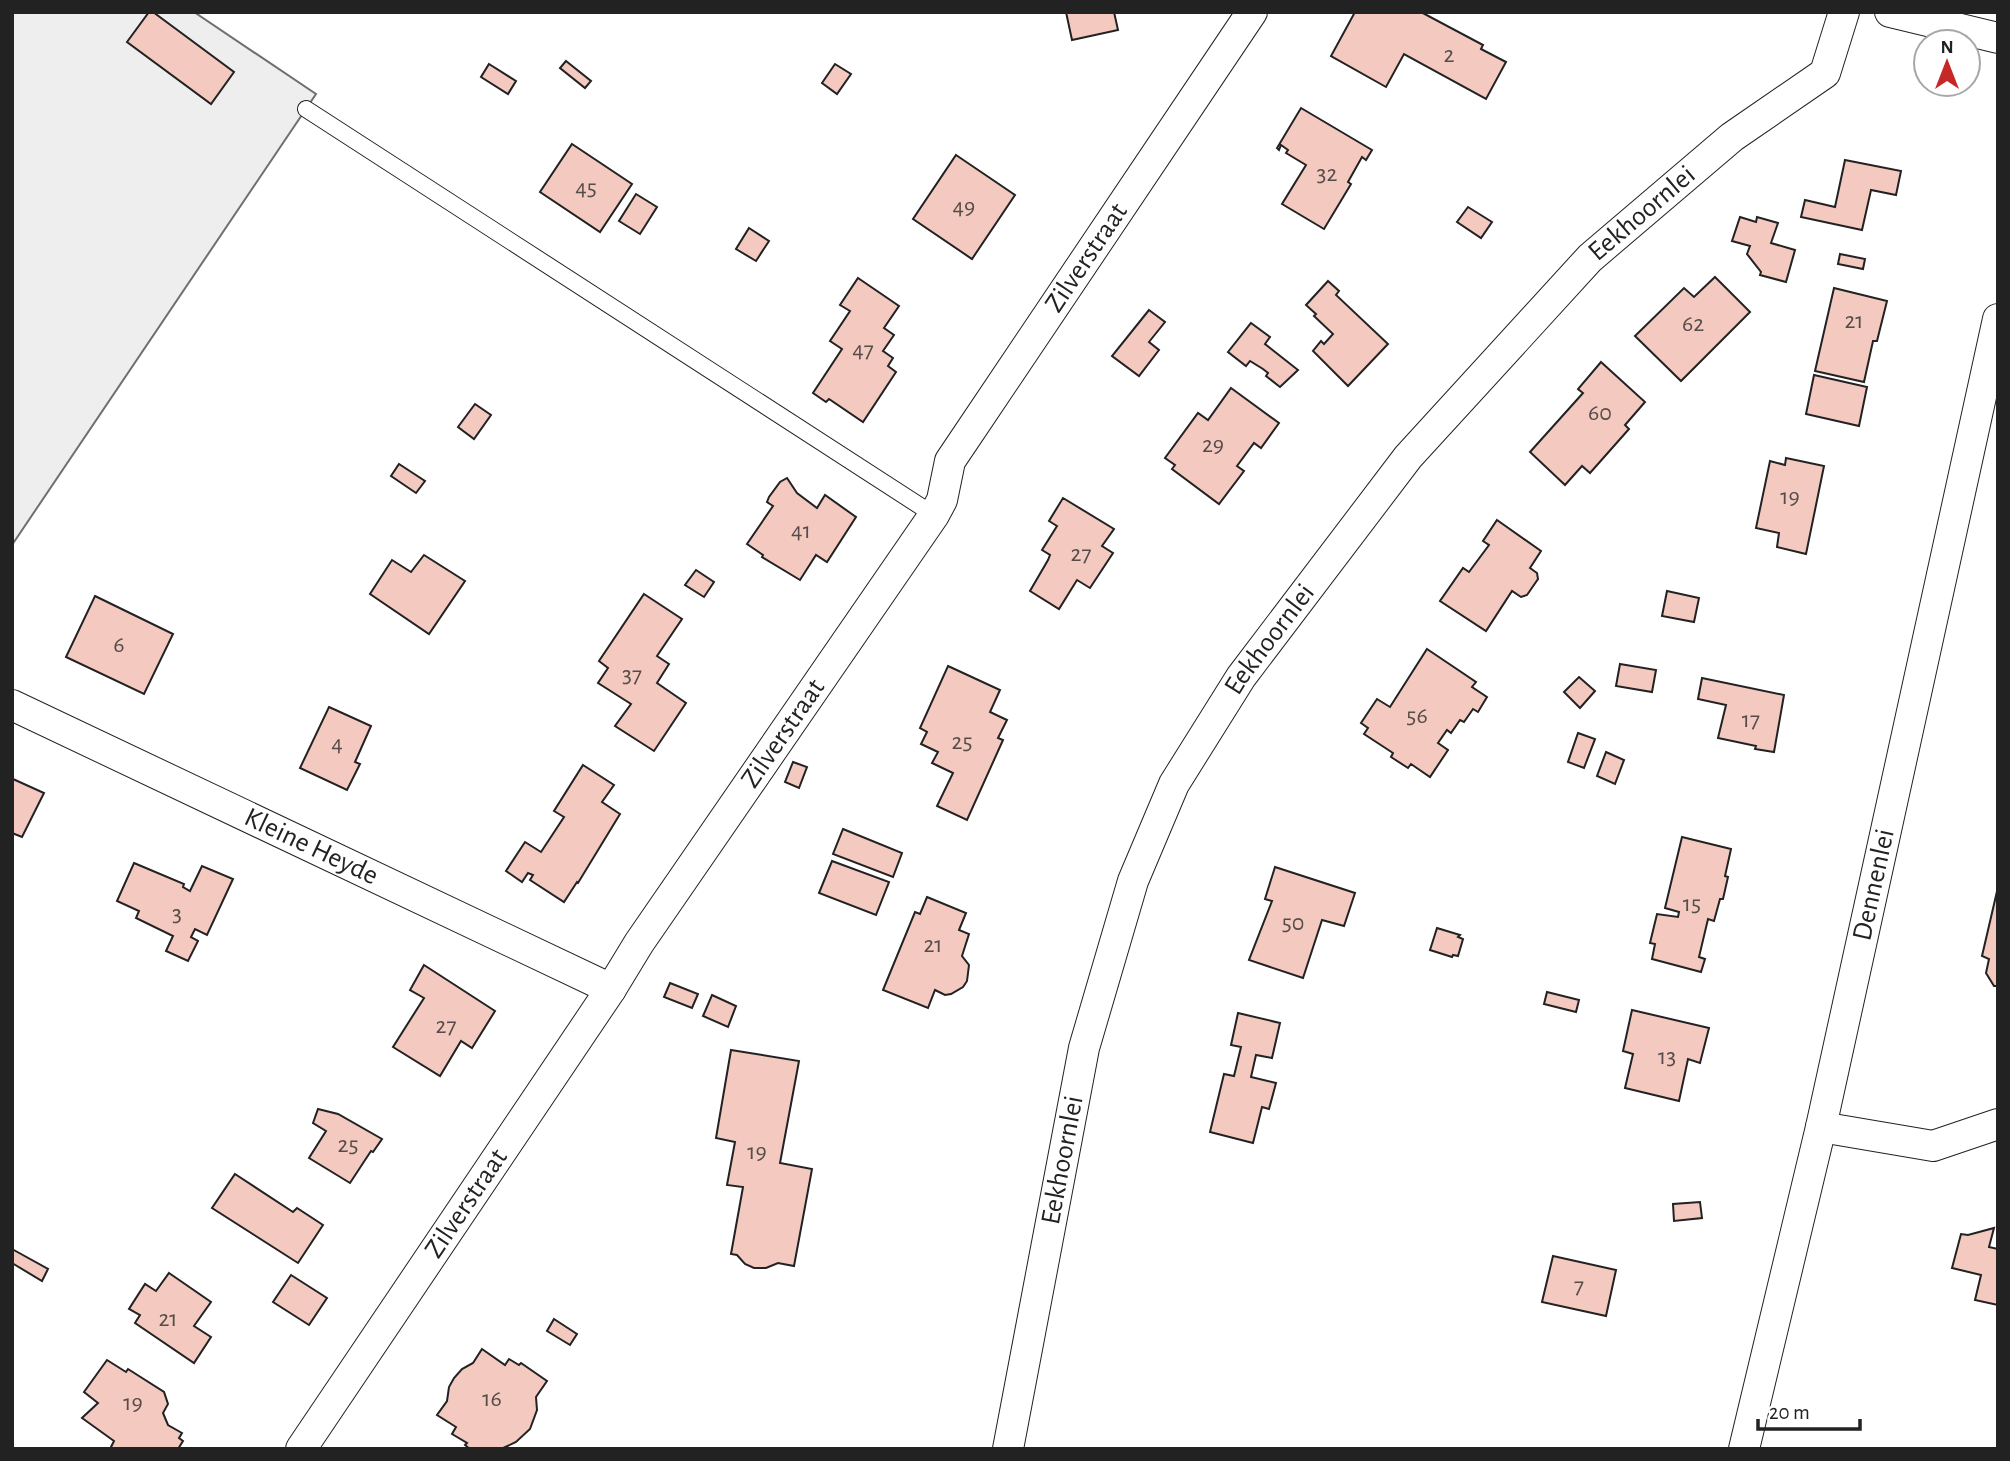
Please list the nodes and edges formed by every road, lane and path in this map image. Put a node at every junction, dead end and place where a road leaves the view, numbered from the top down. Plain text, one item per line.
1 (1252, 12) edge
2 (1844, 12) edge
3 (1890, 12) edge
4 (1998, 38) edge
5 (306, 109) dead end
6 (1998, 319) edge
7 (934, 515) junction
8 (12, 705) edge
9 (611, 989) junction
10 (1998, 1124) edge
11 (1821, 1127) junction
12 (301, 1449) edge
13 (1008, 1449) edge
14 (1744, 1449) edge

1 - 7 street, Zilverstraat
2 - 13 street, Eekhoornlei
3 - 4 street
5 - 7 lane
6 - 11 street, Dennenlei
7 - 9 street, Zilverstraat
8 - 9 street, Kleine Heyde
9 - 12 street, Zilverstraat
10 - 11 street
11 - 14 street, Dennenlei

